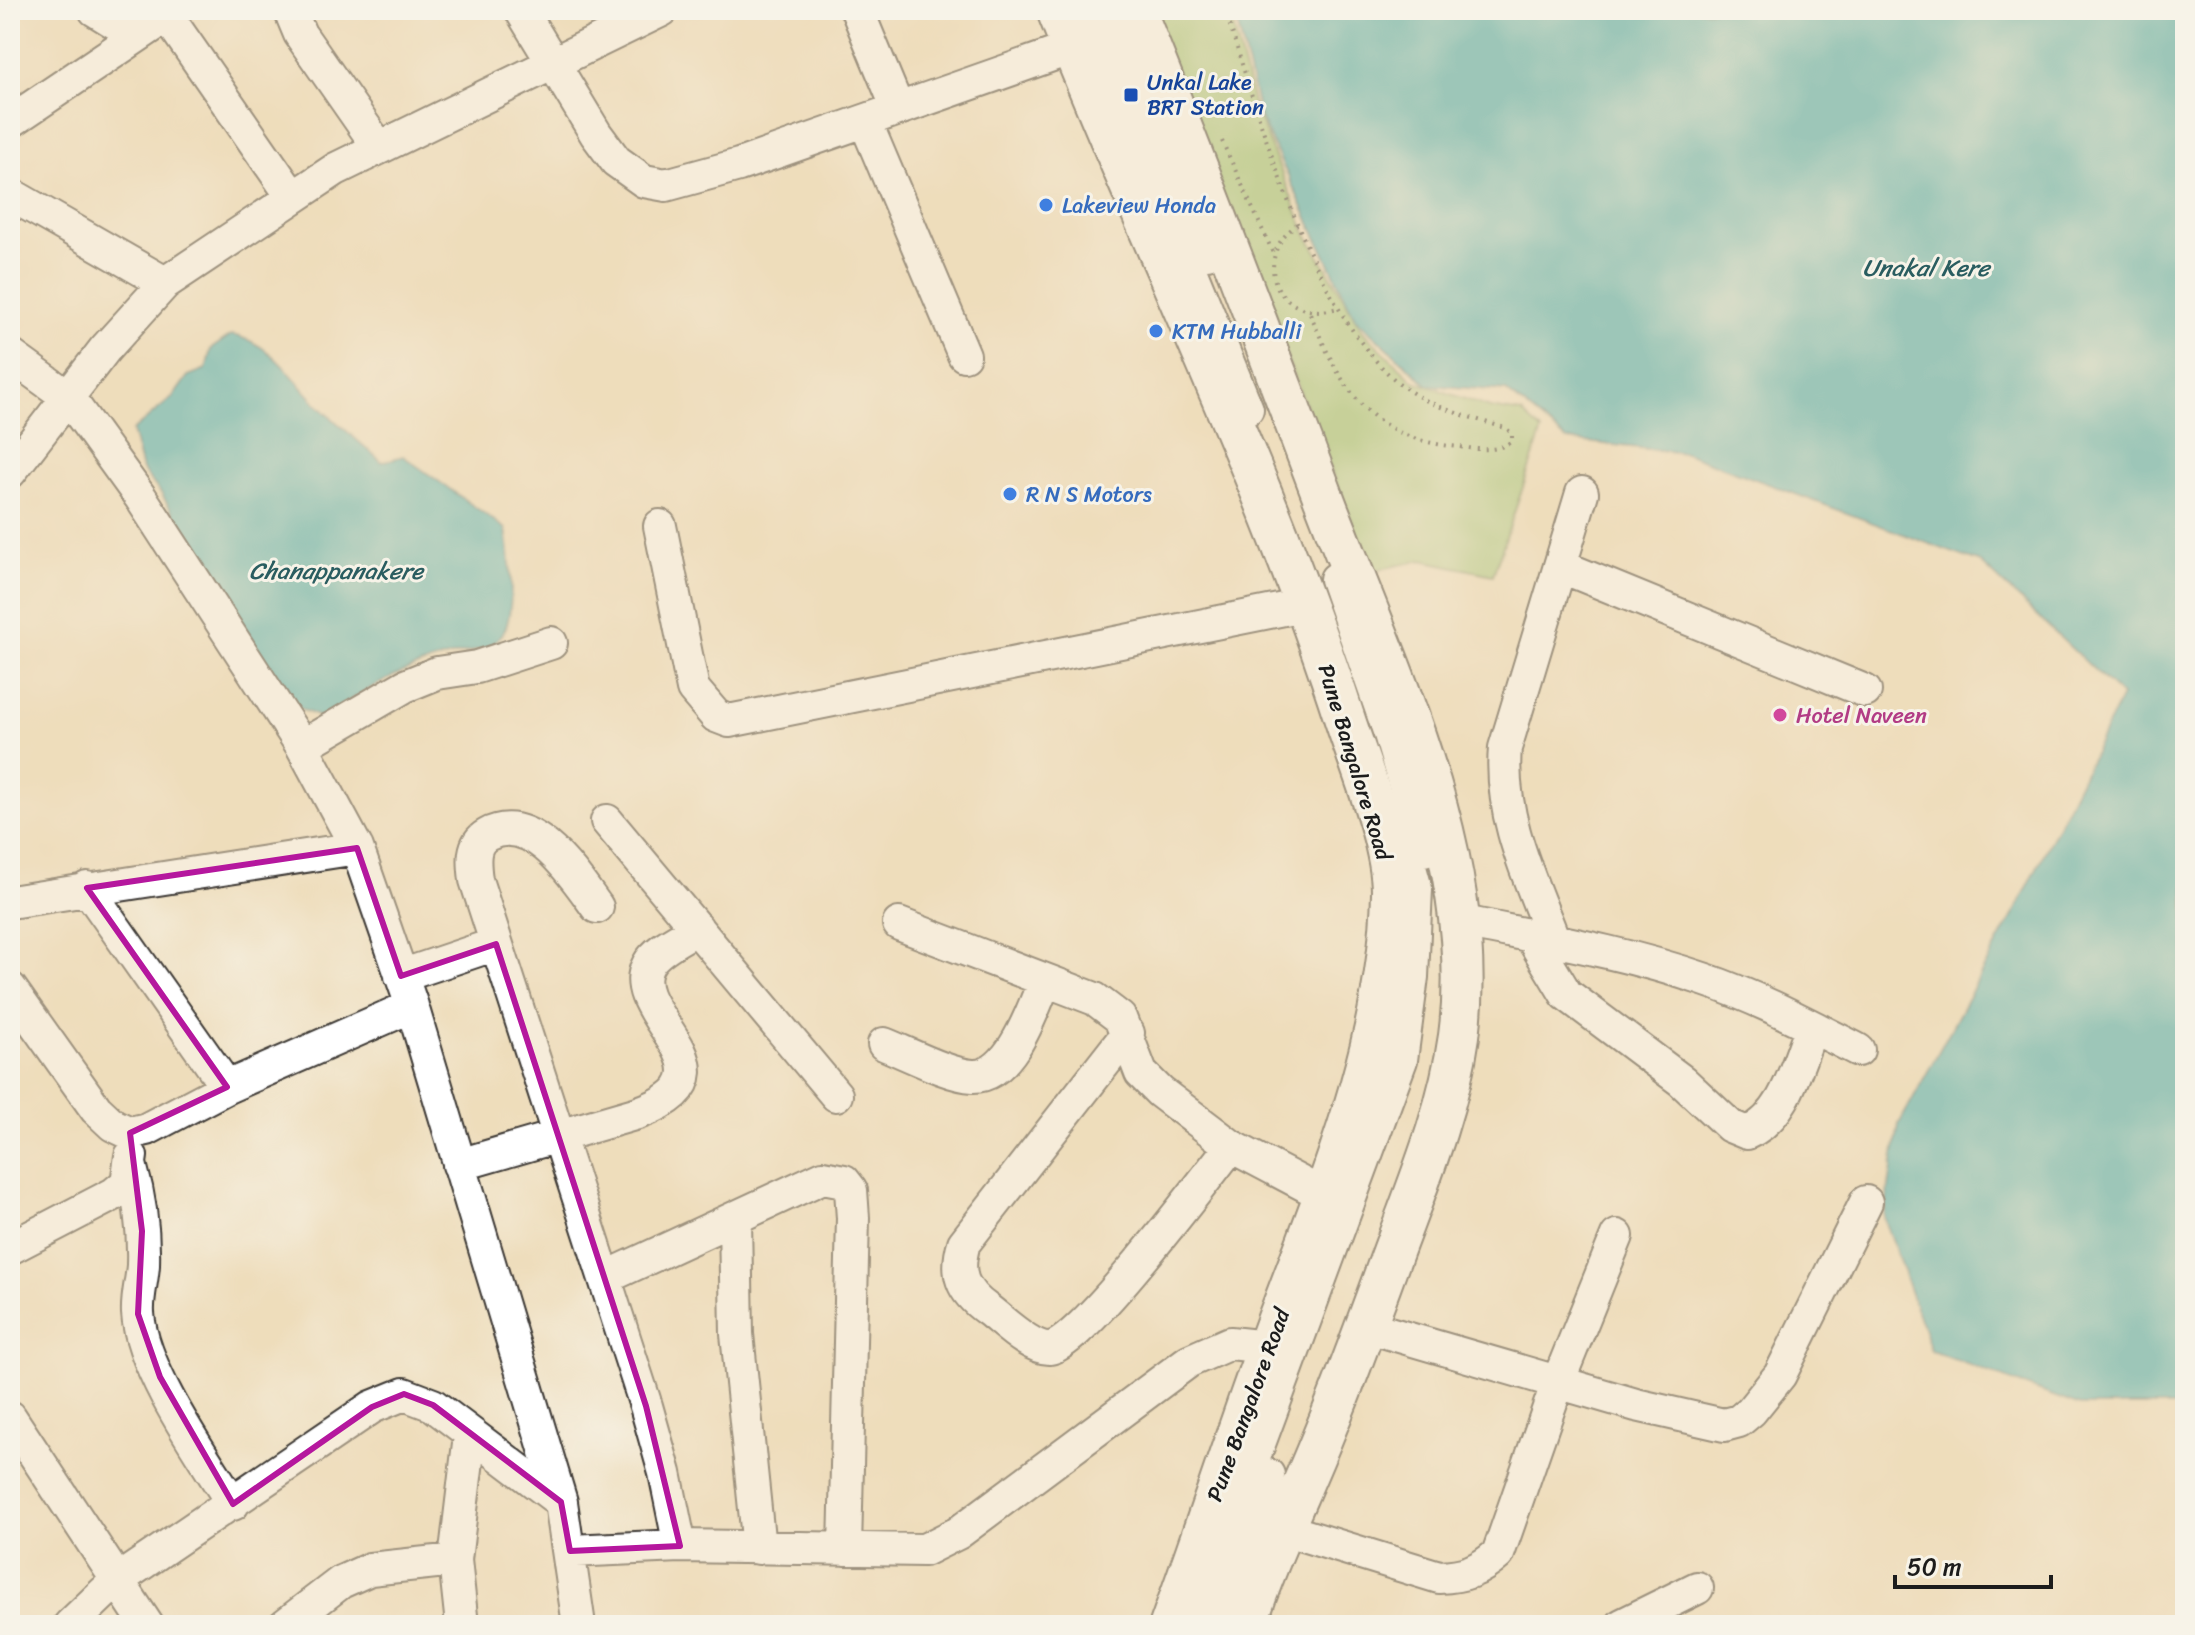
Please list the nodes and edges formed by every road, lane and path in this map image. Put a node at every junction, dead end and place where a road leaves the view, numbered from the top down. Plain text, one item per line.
1 (95, 10) edge
2 (290, 10) edge
3 (521, 10) edge
4 (662, 10) edge
5 (857, 10) edge
6 (1057, 10) edge
7 (1084, 10) edge
8 (1112, 10) edge
9 (1135, 10) edge
10 (1225, 10) edge
11 (165, 13) edge
12 (137, 36) junction
13 (1072, 48) junction
14 (556, 65) junction
15 (898, 109) junction
16 (865, 121) junction
17 (10, 122) edge
18 (378, 146) junction
19 (10, 194) edge
20 (292, 196) junction
21 (1297, 224) junction
22 (165, 283) junction
23 (1340, 307) junction
24 (1310, 313) junction
25 (10, 355) edge
26 (964, 355) dead end
27 (68, 397) junction
28 (10, 472) edge
29 (1582, 493) dead end
30 (660, 526) dead end
31 (1560, 566) junction
32 (1304, 605) junction
33 (551, 643) dead end
34 (1865, 691) dead end
35 (302, 746) junction
36 (607, 821) dead end
37 (357, 848) junction
38 (87, 888) junction
39 (10, 902) edge
40 (597, 907) dead end
41 (1459, 921) junction
42 (899, 924) dead end
43 (697, 928) junction
44 (1543, 938) junction
45 (496, 944) junction
46 (1045, 980) junction
47 (10, 988) edge
48 (406, 991) junction
49 (1812, 1027) junction
50 (1128, 1033) junction
51 (884, 1044) dead end
52 (1858, 1050) dead end
53 (227, 1087) junction
54 (836, 1095) dead end
55 (130, 1133) junction
56 (558, 1136) junction
57 (1231, 1146) junction
58 (459, 1165) junction
59 (131, 1168) junction
60 (1326, 1196) junction
61 (1866, 1202) dead end
62 (735, 1219) junction
63 (1617, 1236) dead end
64 (10, 1248) edge
65 (607, 1277) junction
66 (1365, 1326) junction
67 (1268, 1347) junction
68 (1558, 1382) junction
69 (10, 1417) edge
70 (470, 1435) junction
71 (19, 1453) edge
72 (561, 1502) junction
73 (233, 1504) junction
74 (1283, 1529) junction
75 (680, 1546) junction
76 (759, 1548) junction
77 (845, 1549) junction
78 (570, 1551) junction
79 (455, 1560) junction
80 (115, 1582) junction
81 (1697, 1588) dead end
82 (70, 1625) edge
83 (147, 1625) edge
84 (285, 1625) edge
85 (462, 1625) edge
86 (579, 1625) edge
87 (1170, 1625) edge
88 (1192, 1625) edge
89 (1219, 1625) edge
90 (1246, 1625) edge
91 (1624, 1625) edge

1 - 12 street
2 - 18 street
3 - 14 street
4 - 14 street
5 - 15 street
6 - 13 main road, Pune Bangalore Road
7 - 88 street
8 - 89 street
9 - 41 main road
10 - 21 path
11 - 12 street
11 - 20 street
12 - 17 street
13 - 15 street
13 - 32 main road, Pune Bangalore Road
14 - 16 street
14 - 18 street
15 - 16 street
16 - 26 street
18 - 20 street
19 - 22 street
20 - 22 street
21 - 23 path
21 - 24 path
22 - 27 street
23 - 24 path
23 - 24 path
25 - 27 street
27 - 28 street
27 - 35 street
29 - 31 street
30 - 32 street
31 - 34 street
31 - 44 street
32 - 60 main road, Pune Bangalore Road
33 - 35 street
35 - 37 street
36 - 43 street
37 - 38 street
37 - 48 street
38 - 39 street
38 - 53 street
40 - 45 street
41 - 44 street
41 - 66 main road
42 - 46 street
43 - 54 street
43 - 56 street
44 - 49 street
44 - 49 street
45 - 48 street
45 - 56 street
46 - 50 street
46 - 51 street
47 - 55 street
48 - 53 street
48 - 58 street
49 - 52 street
50 - 57 street
50 - 57 street
53 - 55 street
55 - 59 street
56 - 58 street
56 - 65 street
57 - 60 street
58 - 72 street
59 - 64 street
59 - 73 street
60 - 67 main road, Pune Bangalore Road
61 - 68 street
62 - 65 street
62 - 76 street
62 - 77 street
63 - 68 street
65 - 75 street
66 - 68 street
66 - 74 main road
67 - 77 street
67 - 87 main road, Pune Bangalore Road
68 - 74 street
69 - 71 street
70 - 72 street
70 - 73 street
70 - 79 street
71 - 80 street
72 - 78 street
73 - 80 street
74 - 90 main road
75 - 76 street
75 - 78 street
76 - 77 street
78 - 86 street
79 - 84 street
79 - 85 street
80 - 82 street
80 - 83 street
81 - 91 street

